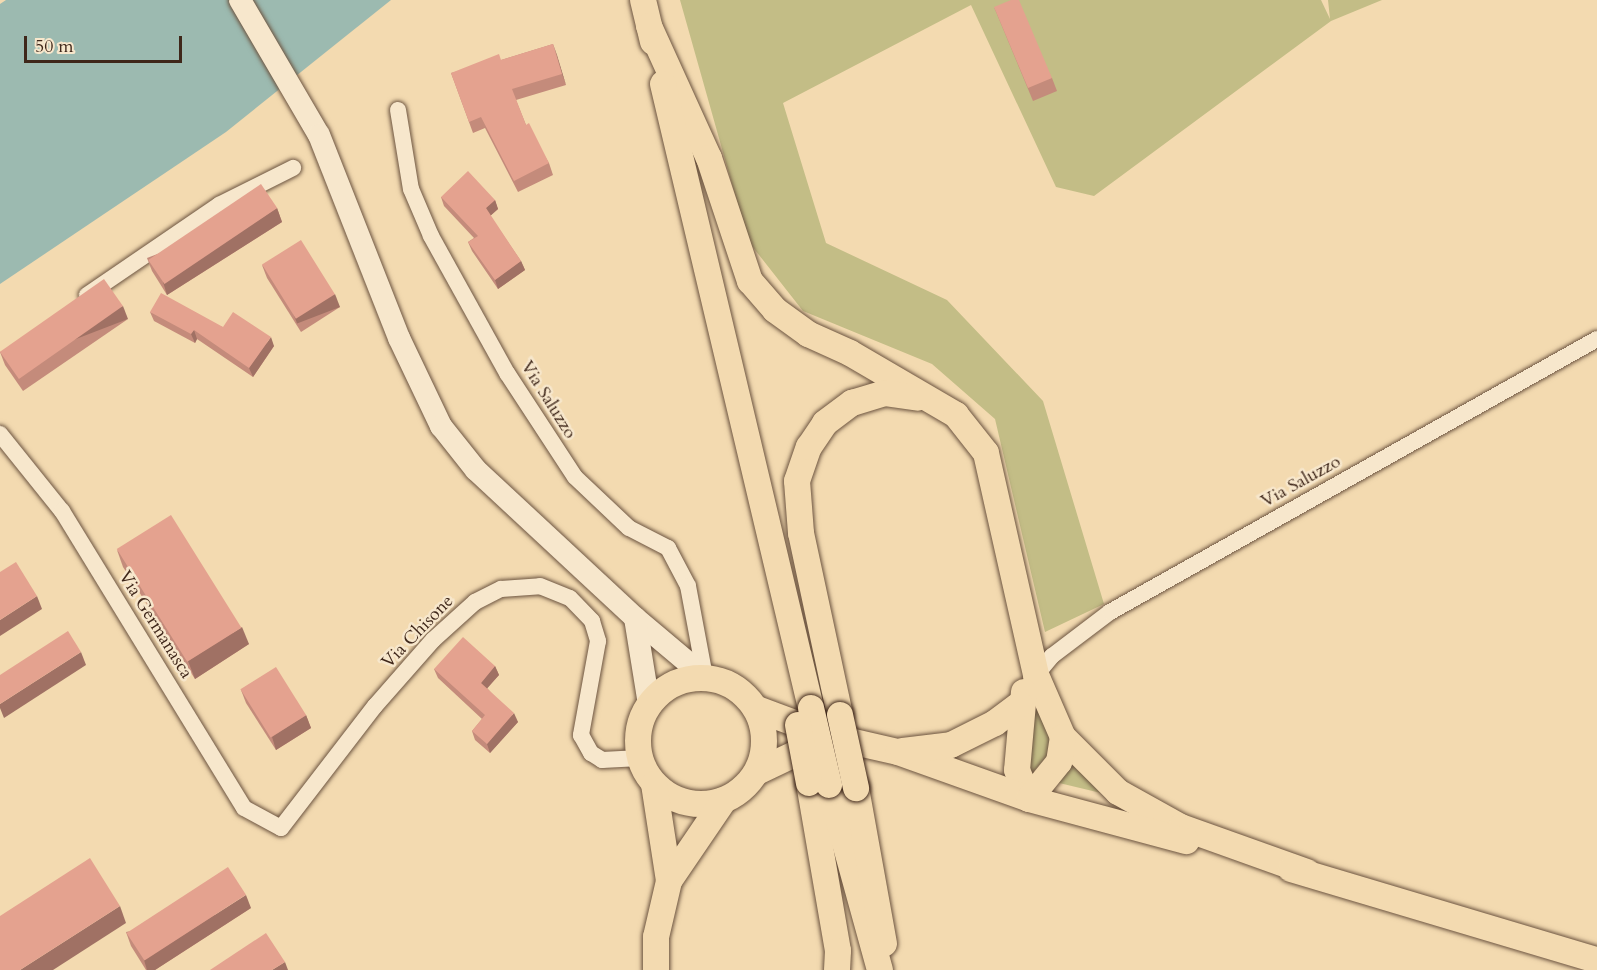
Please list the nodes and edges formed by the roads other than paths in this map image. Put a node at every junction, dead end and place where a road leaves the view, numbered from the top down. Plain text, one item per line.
1 (240, 0) edge
2 (643, 0) edge
3 (649, 26) junction
4 (398, 110) dead end
5 (293, 168) dead end
6 (76, 302) edge
7 (1597, 339) edge
8 (934, 401) junction
9 (0, 434) edge
10 (635, 618) junction
11 (1036, 675) junction
12 (705, 677) junction
13 (649, 704) junction
14 (1020, 704) junction
15 (757, 709) junction
16 (836, 726) junction
17 (1063, 737) junction
18 (898, 752) junction
19 (640, 758) junction
20 (757, 772) junction
21 (654, 784) junction
22 (819, 784) junction
23 (724, 800) junction
24 (1029, 800) junction
25 (281, 828) joint
26 (1306, 873) junction
27 (669, 881) junction
28 (1597, 960) edge
29 (656, 970) edge
30 (837, 970) edge
31 (880, 970) edge
32 (885, 970) edge

1 - 10 main road
2 - 3 main road
3 - 8 main road
3 - 22 main road, bridge
4 - 12 street, Via Saluzzo
5 - 6 street
7 - 11 street, Via Saluzzo
8 - 11 main road
8 - 16 main road
9 - 25 street, Via Germanasca
10 - 12 main road
10 - 13 main road
11 - 14 main road
11 - 17 main road
12 - 13 main road
12 - 15 main road
13 - 19 main road
14 - 18 main road
14 - 24 main road
15 - 16 main road
15 - 20 main road
16 - 18 main road
16 - 20 main road
16 - 32 main road, bridge
17 - 24 main road
17 - 26 main road
18 - 24 main road
19 - 21 main road
19 - 25 street, Via Chisone
20 - 23 main road
21 - 23 main road
21 - 27 main road
22 - 30 main road
22 - 31 main road
23 - 27 main road
24 - 26 main road
26 - 28 main road
27 - 29 main road

